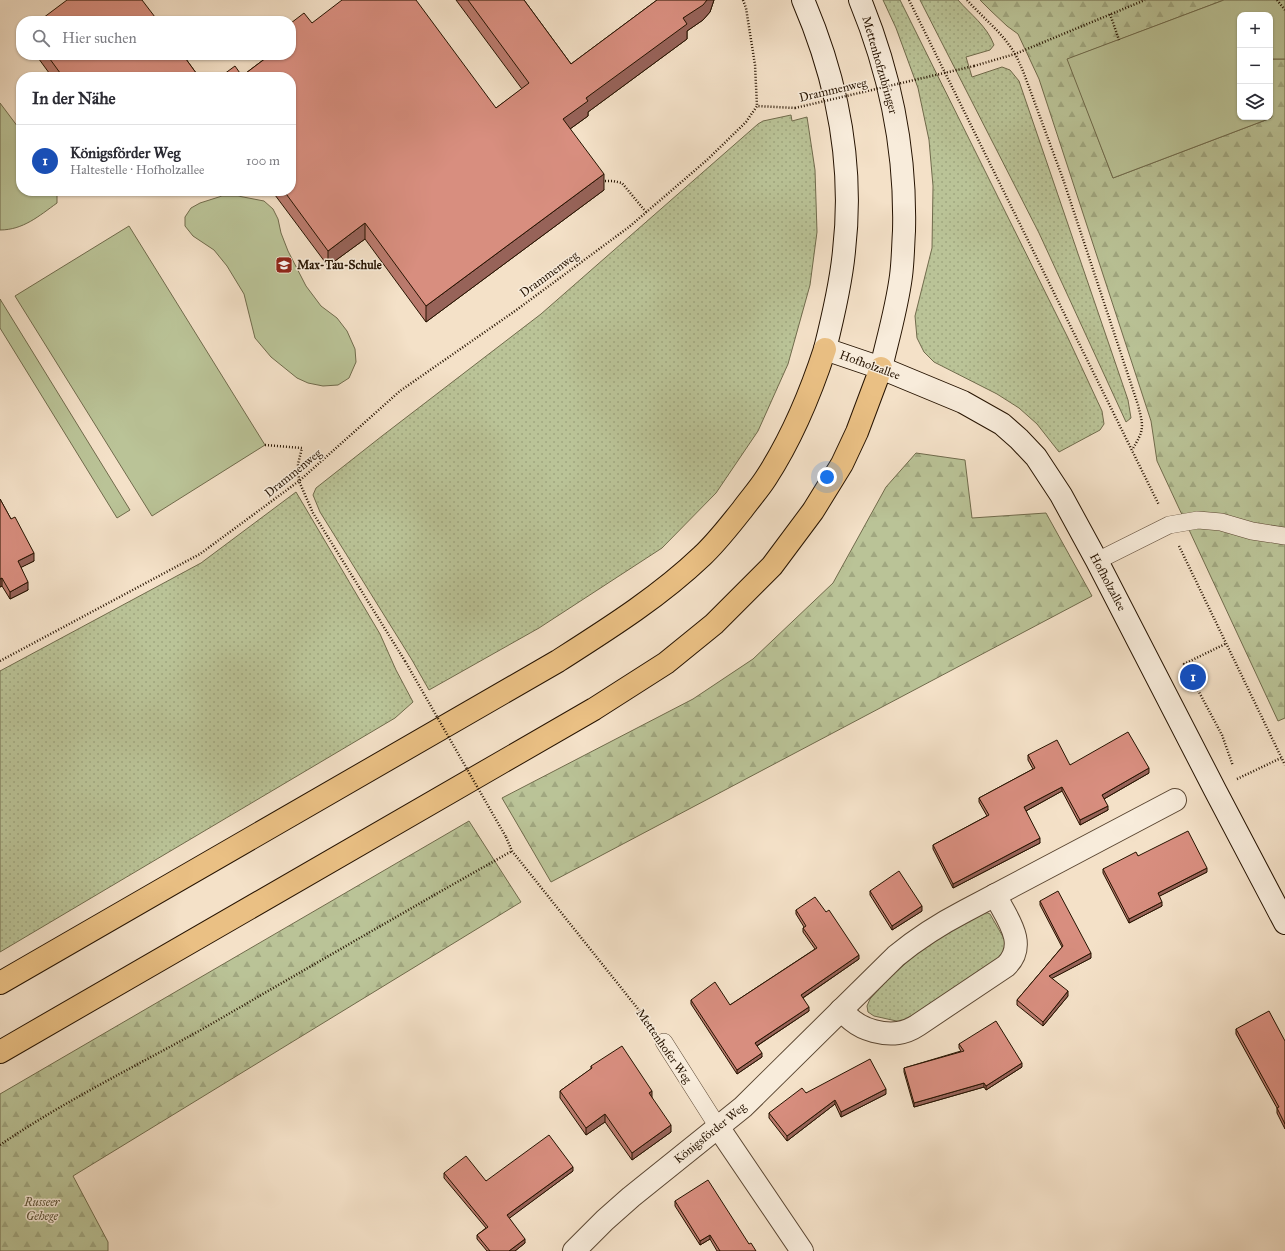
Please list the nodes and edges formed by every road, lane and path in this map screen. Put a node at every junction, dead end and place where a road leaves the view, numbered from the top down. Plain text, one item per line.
1 (743, 0) edge
2 (803, 0) edge
3 (860, 0) edge
4 (909, 0) edge
5 (967, 0) edge
6 (1145, 0) edge
7 (1277, 0) edge
8 (1285, 10) edge
9 (1110, 14) junction
10 (1119, 40) dead end
11 (1015, 54) junction
12 (757, 106) junction
13 (602, 181) edge
14 (646, 212) junction
15 (825, 349) junction
16 (881, 368) junction
17 (265, 445) dead end
18 (1132, 450) junction
19 (300, 481) junction
20 (1169, 525) junction
21 (1285, 536) edge
22 (1097, 561) junction
23 (1225, 644) junction
24 (0, 661) edge
25 (1281, 758) junction
26 (1285, 765) edge
27 (1238, 779) junction
28 (1215, 790) junction
29 (1175, 800) dead end
30 (512, 850) junction
31 (995, 895) junction
32 (1285, 923) edge
33 (0, 983) edge
34 (841, 1010) junction
35 (664, 1042) joint
36 (0, 1052) edge
37 (718, 1127) junction
38 (0, 1145) edge
39 (574, 1251) edge
40 (802, 1251) edge

1 - 12 path
2 - 15 street
3 - 16 street, Mettenhofzubringer
4 - 18 path
5 - 11 path
6 - 9 path, Drammenweg
7 - 8 path
9 - 10 path
9 - 11 path, Drammenweg
11 - 12 path, Drammenweg, bridge
11 - 18 path
12 - 14 path, Drammenweg
13 - 14 path
14 - 19 path, Drammenweg
15 - 16 street, Hofholzallee
15 - 33 highway
16 - 22 street, Hofholzallee
16 - 36 highway
17 - 19 path, Mettenhofer Weg
18 - 20 path
19 - 24 path, Drammenweg
19 - 30 path, Mettenhofer Weg, bridge
20 - 21 lane
20 - 22 lane
20 - 23 path
22 - 28 street, Hofholzallee
23 - 25 path
23 - 27 path
25 - 26 path
25 - 27 path
27 - 28 path
28 - 32 street, Hofholzallee
29 - 31 street, Königsförder Weg
30 - 35 path, Mettenhofer Weg
30 - 38 path
31 - 34 street, Königsförder Weg
31 - 34 street
34 - 37 street, Königsförder Weg
35 - 37 lane, Mettenhofer Weg
37 - 39 street, Königsförder Weg
37 - 40 street, Mettenhofer Weg

